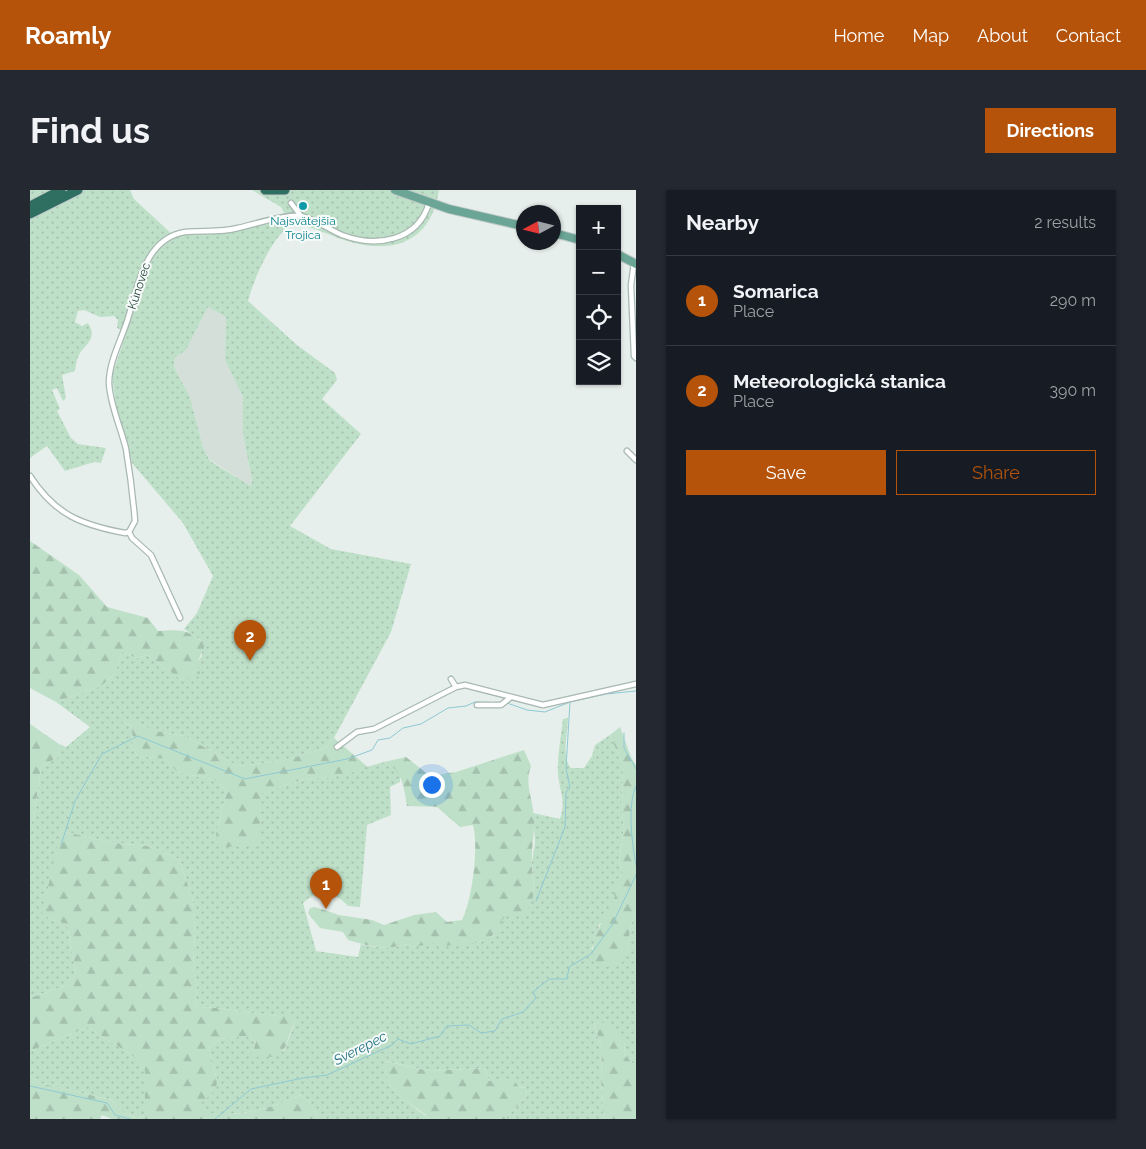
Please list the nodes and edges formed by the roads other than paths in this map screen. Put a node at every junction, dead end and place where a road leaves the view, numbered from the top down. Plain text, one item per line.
1 (61, 190) edge
2 (78, 190) edge
3 (265, 190) edge
4 (285, 190) edge
5 (395, 190) edge
6 (291, 202) dead end
7 (429, 203) junction
8 (30, 206) edge
9 (30, 214) edge
10 (301, 216) junction
11 (516, 224) edge
12 (561, 234) edge
13 (576, 239) edge
14 (621, 256) edge
15 (635, 263) edge
16 (636, 358) edge
17 (628, 451) dead end
18 (636, 460) edge
19 (30, 476) edge
20 (129, 532) junction
21 (180, 618) dead end
22 (451, 678) dead end
23 (636, 684) edge
24 (456, 687) junction
25 (511, 697) junction
26 (477, 705) dead end
27 (337, 747) dead end

1 - 8 highway
2 - 9 highway
3 - 4 highway
5 - 7 main road
6 - 10 street
7 - 10 street
7 - 11 main road
10 - 20 street, Kúnovec
12 - 13 main road
14 - 15 main road
15 - 16 street
17 - 18 street
19 - 20 street
20 - 21 street
22 - 24 street
23 - 25 street
24 - 25 street
24 - 27 street
25 - 26 street

